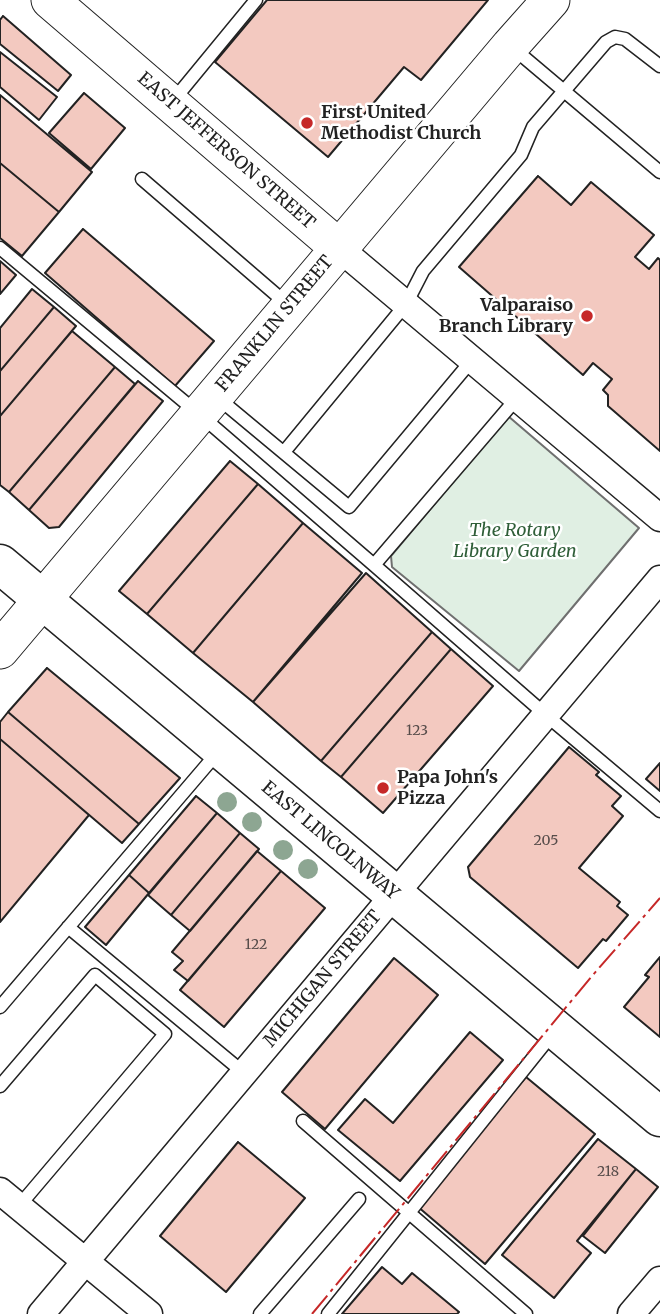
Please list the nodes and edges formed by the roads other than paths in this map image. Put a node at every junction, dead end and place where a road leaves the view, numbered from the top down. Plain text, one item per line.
1 (50, 0) edge
2 (256, 0) edge
3 (551, 0) edge
4 (510, 46) junction
5 (660, 66) edge
6 (564, 91) junction
7 (170, 103) junction
8 (660, 172) edge
9 (142, 179) dead end
10 (0, 248) edge
11 (339, 248) junction
12 (406, 304) junction
13 (290, 307) junction
14 (472, 360) junction
15 (517, 398) junction
16 (207, 405) junction
17 (284, 452) junction
18 (660, 518) edge
19 (0, 564) edge
20 (374, 565) junction
21 (660, 579) edge
22 (42, 600) junction
23 (0, 650) edge
24 (546, 715) junction
25 (220, 749) junction
26 (660, 811) edge
27 (394, 895) junction
28 (68, 927) junction
29 (0, 1007) edge
30 (556, 1030) junction
31 (244, 1073) junction
32 (0, 1086) edge
33 (660, 1117) edge
34 (303, 1121) dead end
35 (9, 1198) edge
36 (359, 1199) dead end
37 (409, 1213) junction
38 (85, 1262) junction
39 (660, 1280) edge
40 (519, 1312) edge
41 (41, 1314) edge
42 (149, 1314) edge
43 (260, 1314) edge
44 (328, 1314) edge
45 (631, 1314) edge

1 - 7 main road, EAST JEFFERSON STREET
2 - 7 lane
3 - 4 main road, FRANKLIN STREET
4 - 6 lane
4 - 11 main road, FRANKLIN STREET
5 - 6 lane
6 - 8 lane
6 - 12 lane
7 - 11 main road, EAST JEFFERSON STREET
9 - 13 lane
10 - 16 lane
11 - 12 street, EAST JEFFERSON STREET
11 - 13 main road, FRANKLIN STREET
12 - 14 street, EAST JEFFERSON STREET
12 - 17 lane
13 - 16 main road, FRANKLIN STREET
14 - 15 street, EAST JEFFERSON STREET
14 - 17 lane
15 - 18 street, EAST JEFFERSON STREET
15 - 20 lane
16 - 17 lane
16 - 20 lane
16 - 22 main road, FRANKLIN STREET
19 - 22 main road, EAST LINCOLNWAY
20 - 24 lane
21 - 24 street, MICHIGAN STREET
22 - 23 main road, FRANKLIN STREET
22 - 25 main road, EAST LINCOLNWAY
24 - 26 lane
24 - 27 street, MICHIGAN STREET
25 - 27 main road, EAST LINCOLNWAY
25 - 28 lane
27 - 30 main road, EAST LINCOLNWAY
27 - 31 street, MICHIGAN STREET
28 - 29 lane
28 - 31 lane
30 - 33 main road, EAST LINCOLNWAY
30 - 37 lane
31 - 38 street, MICHIGAN STREET
32 - 35 lane
34 - 37 lane
35 - 38 street
36 - 43 lane
37 - 40 lane
37 - 44 lane
38 - 41 street, MICHIGAN STREET
38 - 42 street
39 - 45 street

